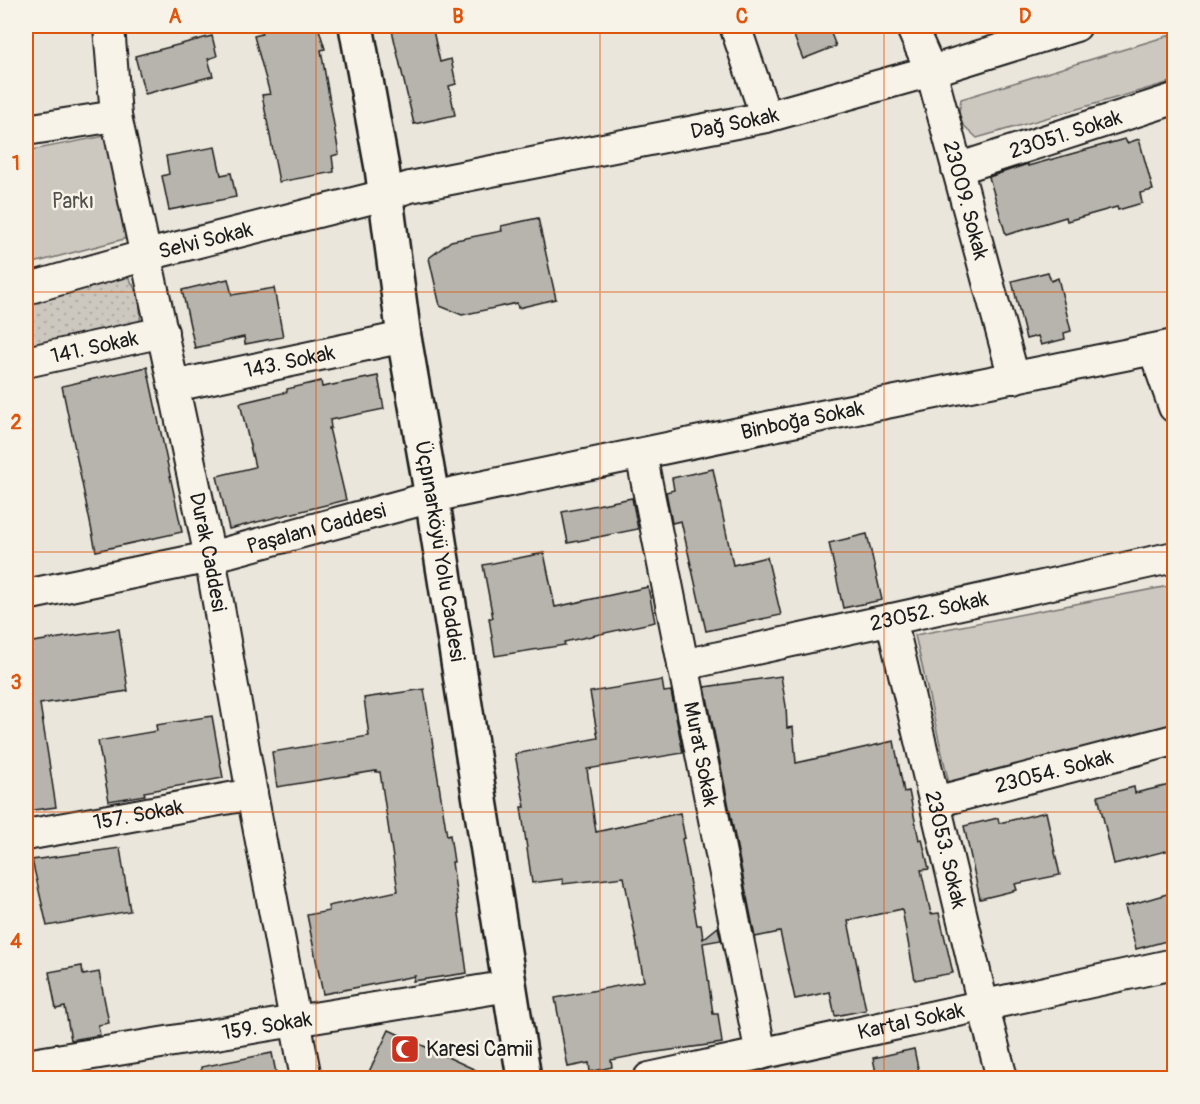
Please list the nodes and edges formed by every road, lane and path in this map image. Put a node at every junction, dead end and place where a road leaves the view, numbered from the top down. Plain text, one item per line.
1 (110, 26) edge
2 (356, 26) edge
3 (735, 26) edge
4 (911, 26) edge
5 (1076, 26) edge
6 (931, 71) junction
7 (1174, 99) edge
8 (116, 116) junction
9 (766, 117) junction
10 (26, 130) edge
11 (957, 169) junction
12 (385, 195) junction
13 (147, 255) junction
14 (26, 289) edge
15 (163, 332) junction
16 (404, 337) junction
17 (1164, 347) edge
18 (26, 362) edge
19 (1014, 378) junction
20 (174, 386) junction
21 (1174, 407) edge
22 (640, 454) junction
23 (432, 497) junction
24 (210, 557) junction
25 (1174, 557) edge
26 (26, 595) edge
27 (891, 619) junction
28 (683, 665) junction
29 (1174, 740) edge
30 (252, 794) junction
31 (935, 802) junction
32 (26, 835) edge
33 (1174, 964) edge
34 (509, 986) junction
35 (983, 1005) junction
36 (296, 1021) junction
37 (761, 1054) junction
38 (26, 1065) edge
39 (306, 1078) edge
40 (524, 1078) edge
41 (649, 1078) edge
42 (1002, 1078) edge

1 - 8 street, Durak Caddesi
2 - 12 main road, Üçpınarköyü Yolu Caddesi
3 - 9 street
4 - 6 street, 23009. Sokak
5 - 6 street, Dağ Sokak
6 - 9 street, Dağ Sokak
6 - 11 street, 23009. Sokak
7 - 11 street, 23051. Sokak
8 - 10 street
8 - 13 street, Durak Caddesi
9 - 12 street, Dağ Sokak
11 - 19 street, 23009. Sokak
12 - 13 street, Selvi Sokak
12 - 16 main road, Üçpınarköyü Yolu Caddesi
13 - 14 street, Selvi Sokak
13 - 15 street, Durak Caddesi
15 - 18 street, 141. Sokak
15 - 20 street, Durak Caddesi
16 - 20 street, 143. Sokak
16 - 23 main road, Üçpınarköyü Yolu Caddesi
17 - 19 street, Binboğa Sokak
17 - 21 street
19 - 22 street, Binboğa Sokak
20 - 24 street, Durak Caddesi
22 - 23 street, Binboğa Sokak
22 - 28 street, Murat Sokak
23 - 24 street, Paşalanı Caddesi
23 - 34 main road, Üçpınarköyü Yolu Caddesi
24 - 26 street, Paşalanı Caddesi
24 - 30 street, Durak Caddesi
25 - 27 street, 23052. Sokak
27 - 28 street, 23052. Sokak
27 - 31 street, 23053. Sokak
28 - 37 street, Murat Sokak
29 - 31 street, 23054. Sokak
30 - 32 street, 157. Sokak
30 - 36 street, Durak Caddesi
31 - 35 street, 23053. Sokak
33 - 35 street, Kartal Sokak
34 - 36 street, 159. Sokak
34 - 40 main road, Üçpınarköyü Yolu Caddesi
35 - 37 street, Kartal Sokak
35 - 42 street, 23053. Sokak
36 - 38 street, 159. Sokak
36 - 39 street, Durak Caddesi
37 - 41 street, Kartal Sokak

